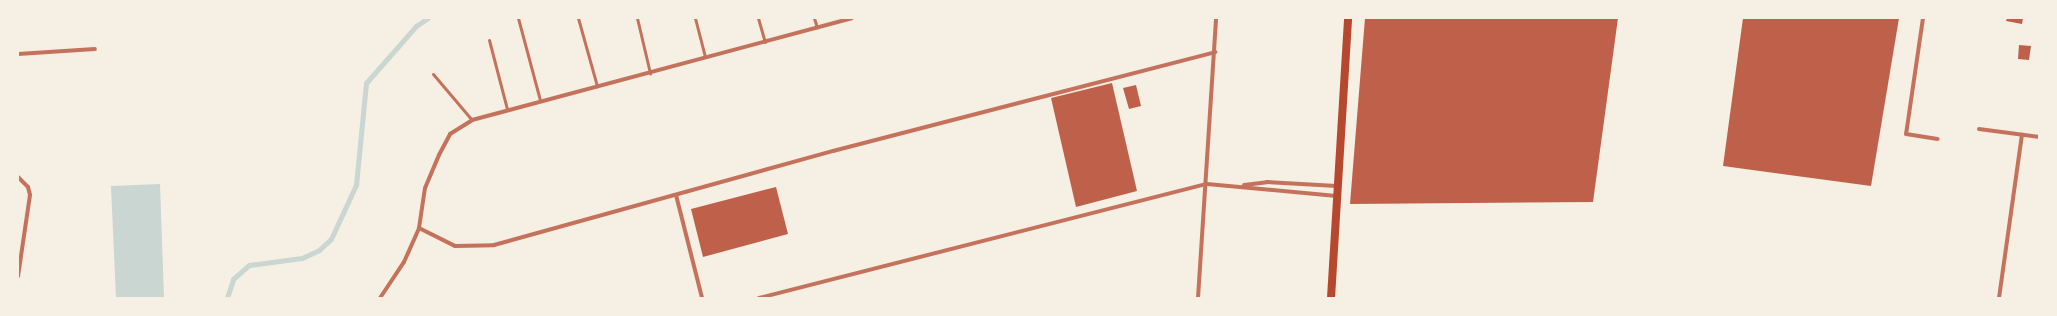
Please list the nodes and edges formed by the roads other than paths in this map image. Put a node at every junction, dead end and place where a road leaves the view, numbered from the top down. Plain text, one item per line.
1 (518, 18) edge
2 (578, 18) edge
3 (637, 18) edge
4 (695, 18) edge
5 (758, 18) edge
6 (814, 18) edge
7 (852, 18) edge
8 (1216, 18) edge
9 (1348, 18) edge
10 (1923, 18) edge
11 (817, 28) junction
12 (489, 40) dead end
13 (764, 42) junction
14 (95, 49) dead end
15 (1215, 52) junction
16 (18, 54) edge
17 (704, 57) junction
18 (650, 72) junction
19 (433, 74) dead end
20 (597, 86) junction
21 (540, 100) junction
22 (507, 109) junction
23 (472, 120) junction
24 (1979, 129) dead end
25 (2022, 135) junction
26 (2039, 137) edge
27 (1938, 139) dead end
28 (20, 178) edge
29 (1207, 184) junction
30 (1240, 186) junction
31 (1337, 186) junction
32 (676, 195) junction
33 (1336, 196) junction
34 (418, 228) junction
35 (18, 276) edge
36 (380, 298) edge
37 (702, 298) edge
38 (759, 298) edge
39 (1198, 298) edge
40 (1331, 298) edge
41 (1999, 298) edge

1 - 21 lane
2 - 20 lane
3 - 18 lane
4 - 17 lane
5 - 13 lane
6 - 11 lane
7 - 11 street
8 - 15 street
9 - 31 main road
10 - 27 street
11 - 13 street
12 - 22 lane
13 - 17 street
14 - 16 street
15 - 29 street
15 - 32 street
17 - 18 street
18 - 20 street
19 - 23 lane
20 - 21 street
21 - 22 street
22 - 23 street
23 - 34 street
24 - 25 street
25 - 26 street
25 - 41 street
28 - 35 street
29 - 30 street
29 - 38 street
29 - 39 street
30 - 31 street
30 - 33 street
31 - 33 main road
32 - 34 street
32 - 37 street
33 - 40 main road
34 - 36 street

